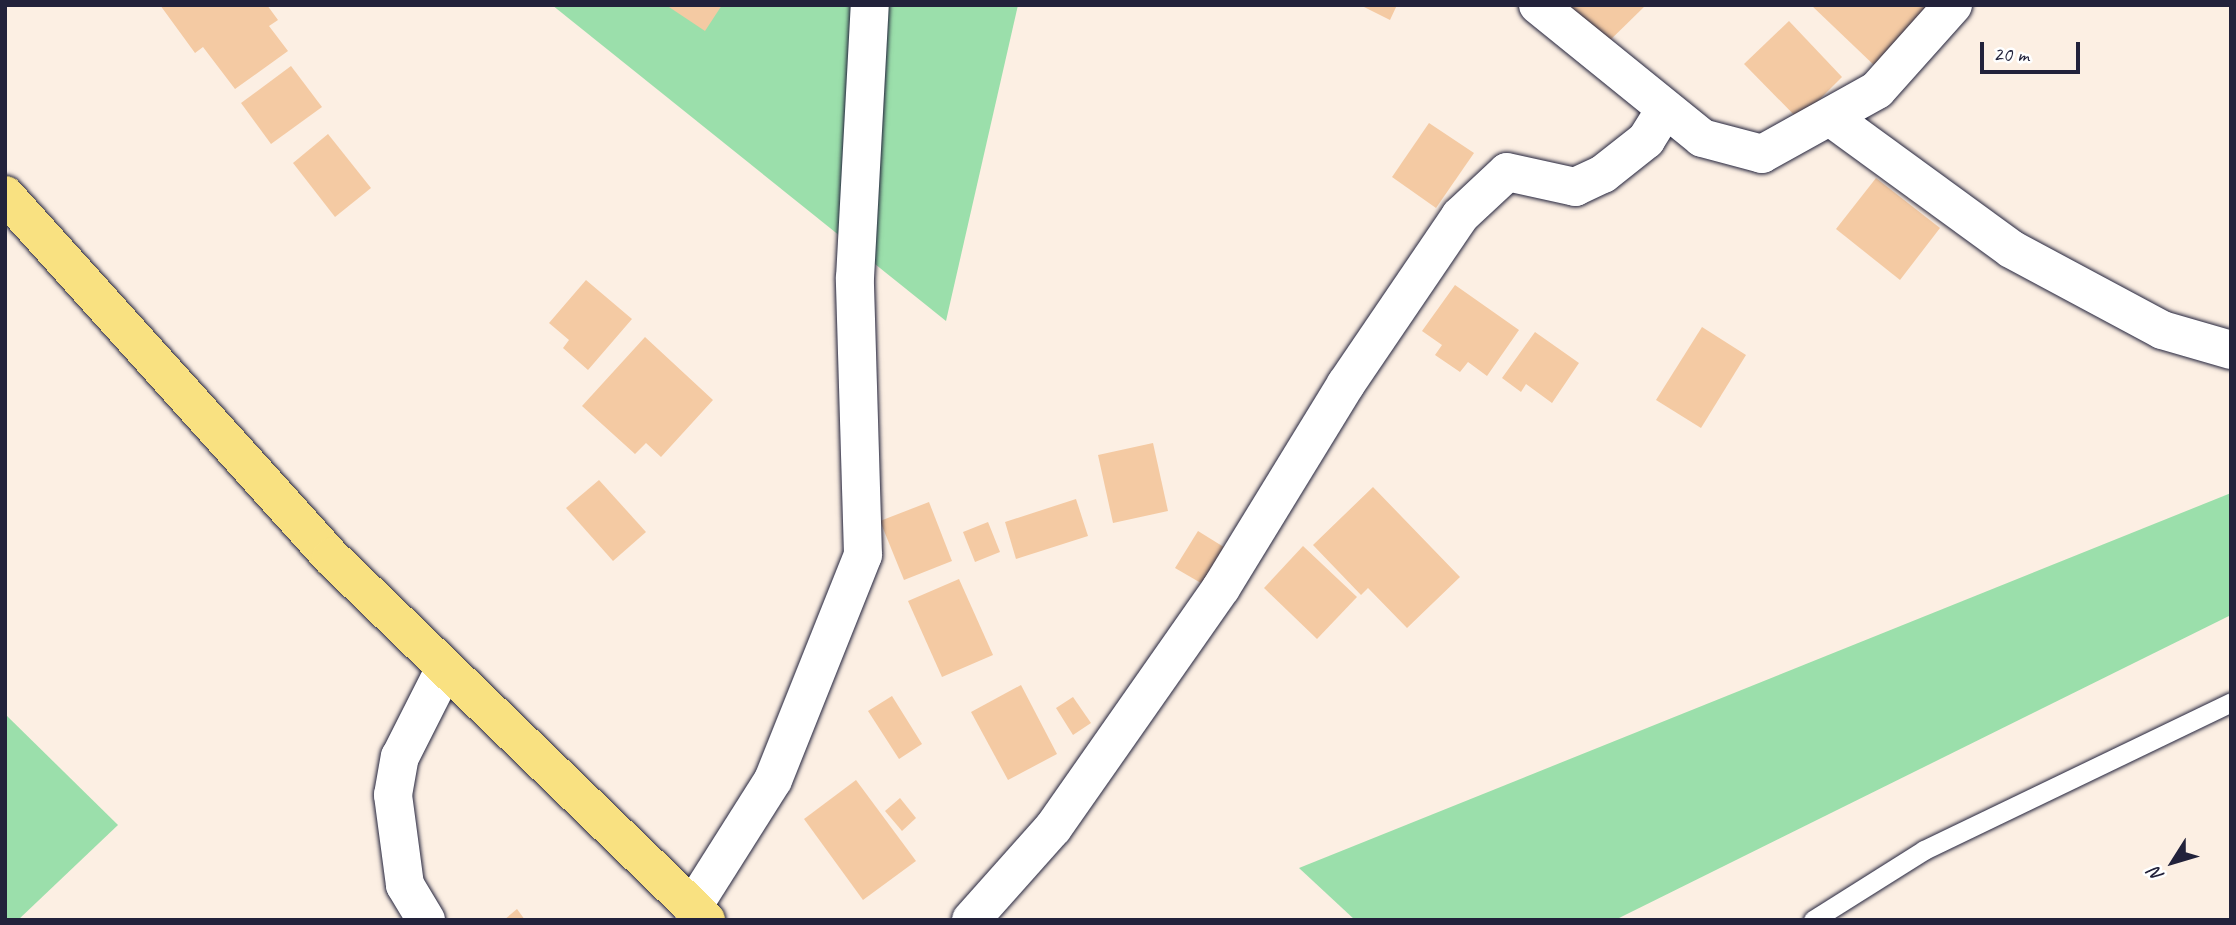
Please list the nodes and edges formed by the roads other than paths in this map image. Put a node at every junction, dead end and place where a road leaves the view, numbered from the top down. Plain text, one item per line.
1 (870, 5) edge
2 (1538, 5) edge
3 (1953, 5) edge
4 (1665, 110) junction
5 (1833, 118) junction
6 (5, 195) edge
7 (2231, 350) edge
8 (445, 668) junction
9 (2231, 702) edge
10 (699, 914) edge
11 (426, 920) edge
12 (971, 920) edge
13 (1813, 920) edge

1 - 10 street
2 - 4 street
3 - 5 street
4 - 5 street
4 - 12 street
5 - 7 street
6 - 8 highway
8 - 10 highway
8 - 11 street
9 - 13 lane

